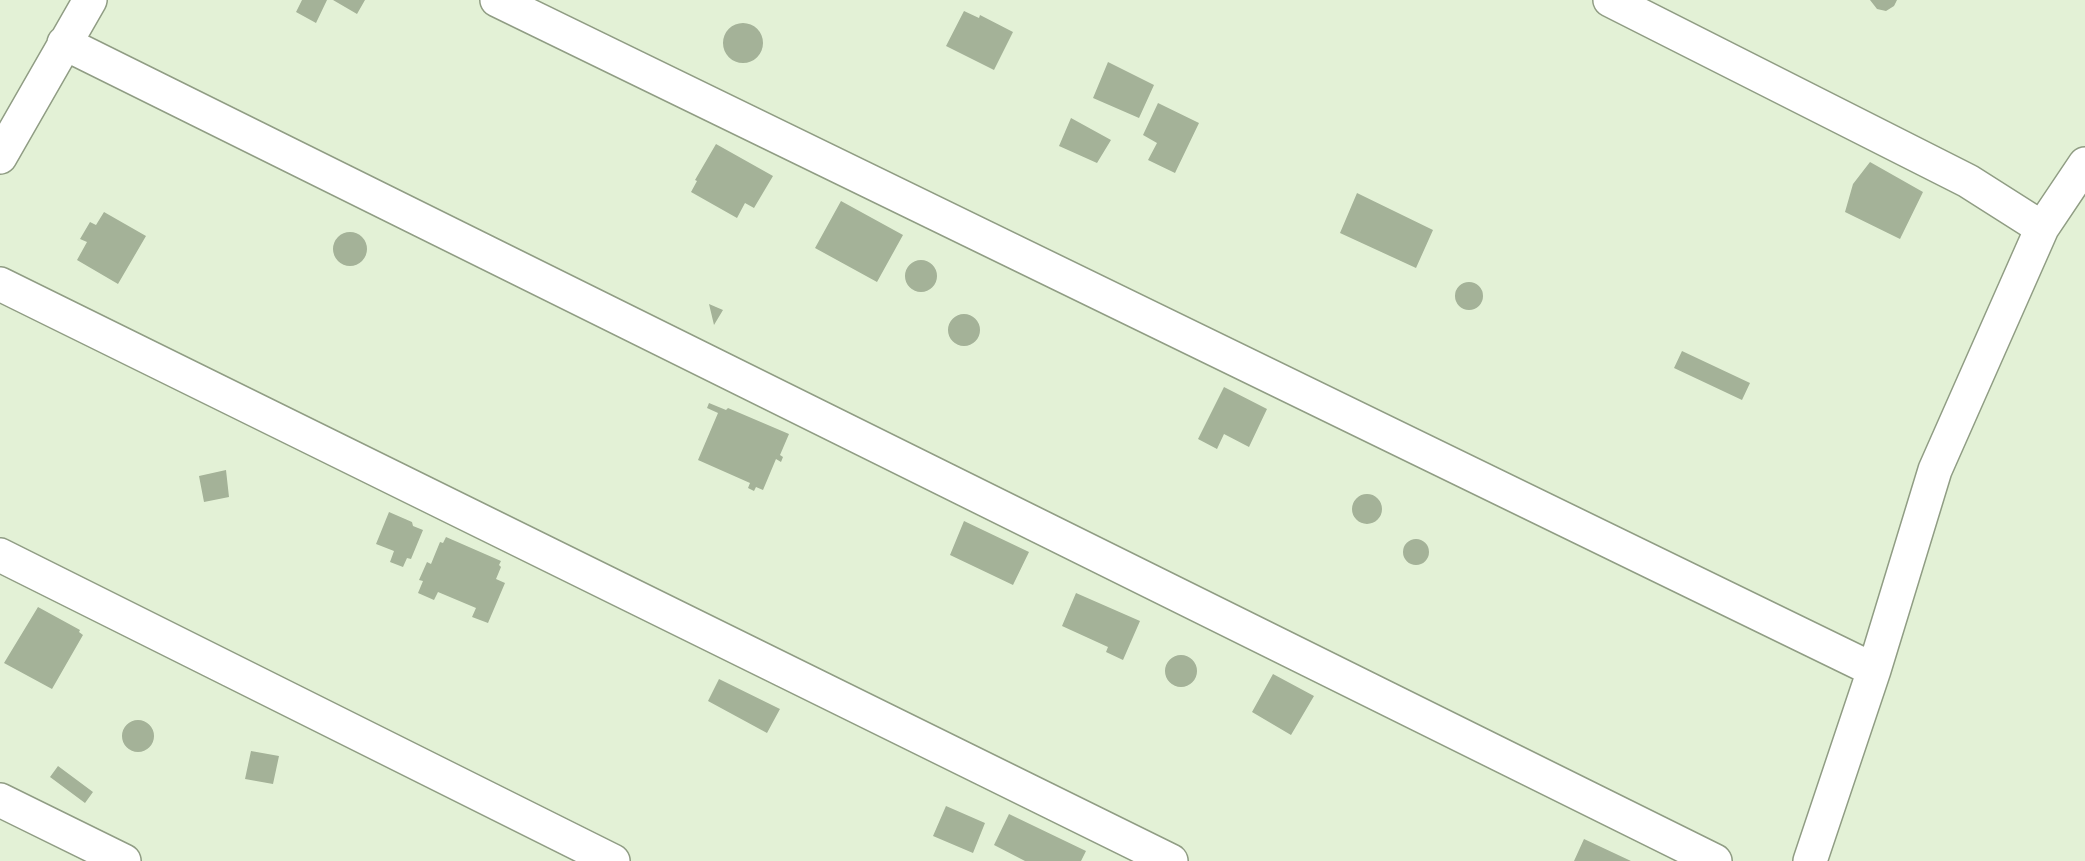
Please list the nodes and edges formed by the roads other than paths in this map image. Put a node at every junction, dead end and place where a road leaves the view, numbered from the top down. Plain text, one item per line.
1 (90, 0) edge
2 (497, 0) edge
3 (1610, 0) edge
4 (64, 43) junction
5 (0, 157) edge
6 (2085, 164) edge
7 (2042, 228) junction
8 (0, 284) edge
9 (0, 555) edge
10 (1874, 670) junction
11 (0, 801) edge
12 (124, 861) edge
13 (613, 861) edge
14 (1172, 861) edge
15 (1716, 861) edge
16 (1810, 861) edge

1 - 4 street
2 - 10 street
3 - 7 street
4 - 5 street
4 - 15 street
6 - 7 street
7 - 10 street
8 - 14 street
9 - 13 street
10 - 16 street
11 - 12 street

